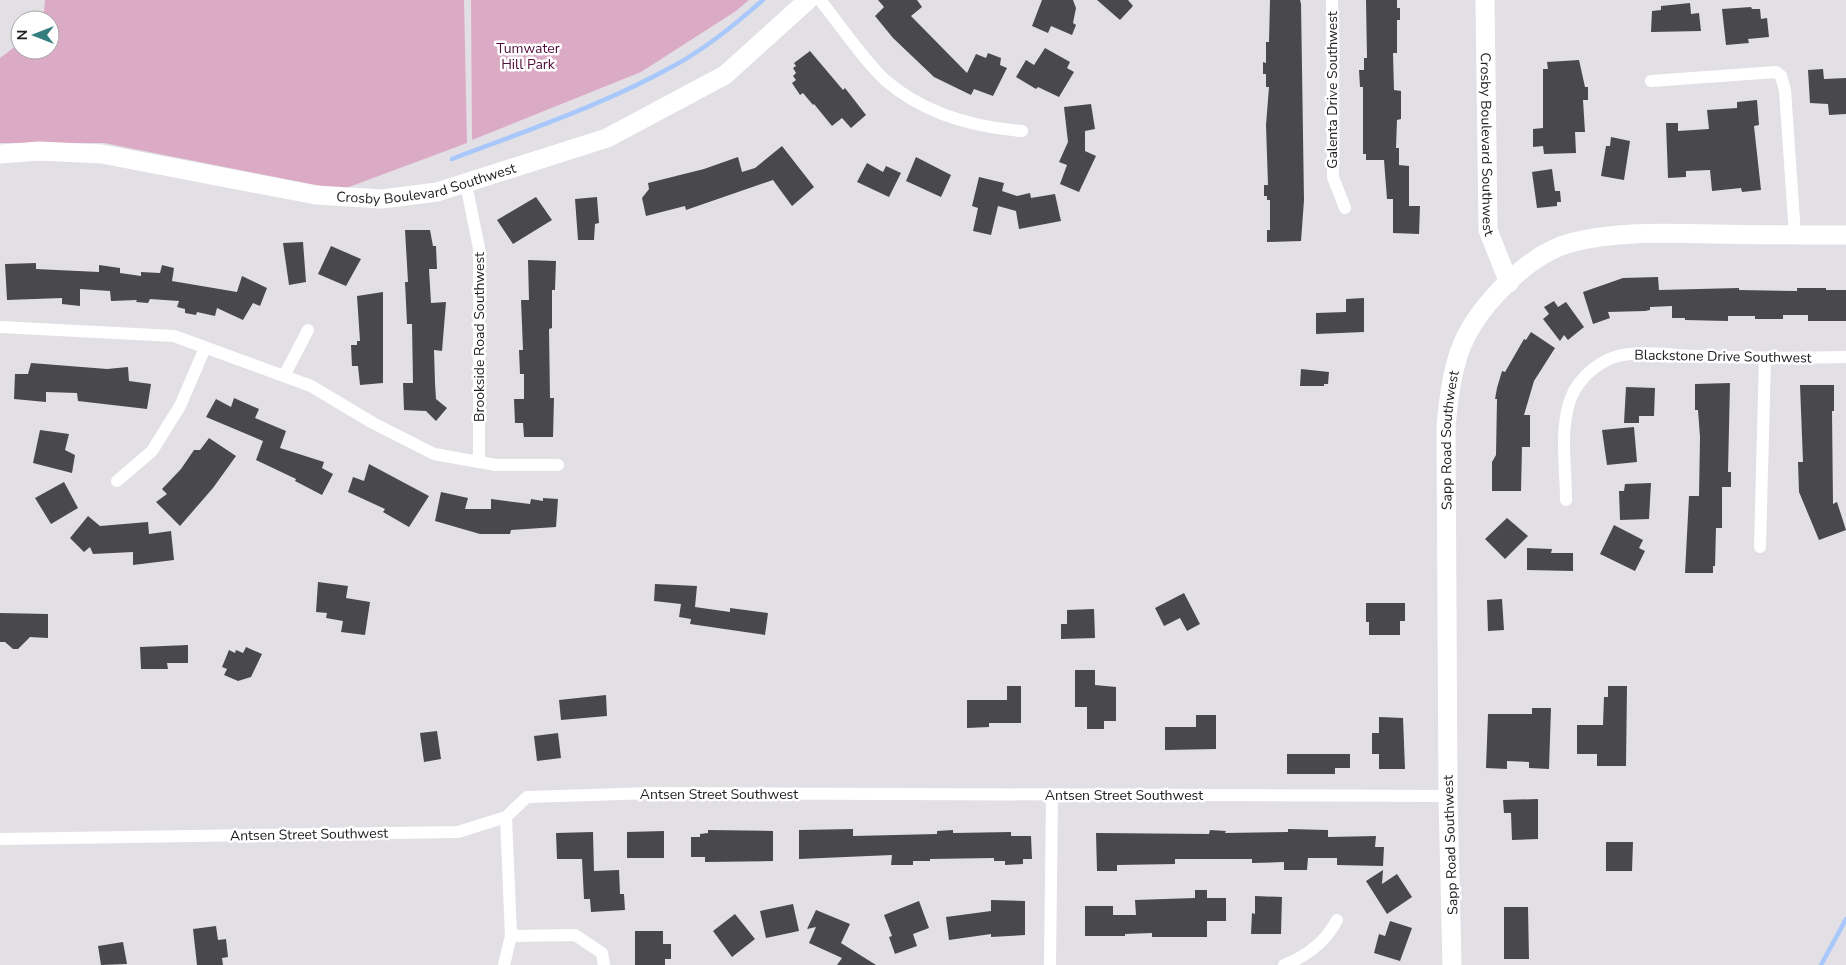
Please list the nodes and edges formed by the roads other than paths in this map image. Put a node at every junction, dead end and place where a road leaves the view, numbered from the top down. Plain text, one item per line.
1 (808, 0) edge
2 (820, 0) edge
3 (1332, 0) edge
4 (1485, 0) edge
5 (1651, 81) dead end
6 (1022, 131) dead end
7 (0, 154) edge
8 (466, 184) junction
9 (1345, 208) dead end
10 (1795, 235) junction
11 (1846, 235) edge
12 (1509, 283) junction
13 (0, 327) edge
14 (308, 330) dead end
15 (204, 348) junction
16 (1765, 358) junction
17 (1846, 358) edge
18 (284, 376) junction
19 (479, 462) junction
20 (558, 465) dead end
21 (117, 481) dead end
22 (1566, 500) dead end
23 (1760, 547) dead end
24 (1052, 795) junction
25 (1448, 796) junction
26 (506, 817) junction
27 (0, 839) edge
28 (1337, 920) dead end
29 (511, 936) junction
30 (504, 965) edge
31 (604, 965) edge
32 (1050, 965) edge
33 (1284, 965) edge
34 (1452, 965) edge

1 - 8 street, Crosby Boulevard Southwest
2 - 6 street
3 - 9 street, Galenta Drive Southwest
4 - 12 street, Crosby Boulevard Southwest
5 - 10 street
7 - 8 street, Crosby Boulevard Southwest
8 - 19 street, Brookside Road Southwest
10 - 11 street, Sapp Road Southwest
10 - 12 street, Sapp Road Southwest
12 - 25 street, Sapp Road Southwest
13 - 15 street
14 - 18 street
15 - 18 street
15 - 21 street
16 - 17 street, Blackstone Drive Southwest
16 - 22 street, Blackstone Drive Southwest
16 - 23 street
18 - 19 street
19 - 20 street
24 - 25 street, Antsen Street Southwest
24 - 26 street, Antsen Street Southwest
24 - 32 street
25 - 34 street, Sapp Road Southwest
26 - 27 street, Antsen Street Southwest
26 - 29 street
28 - 33 street
29 - 30 street
29 - 31 street

